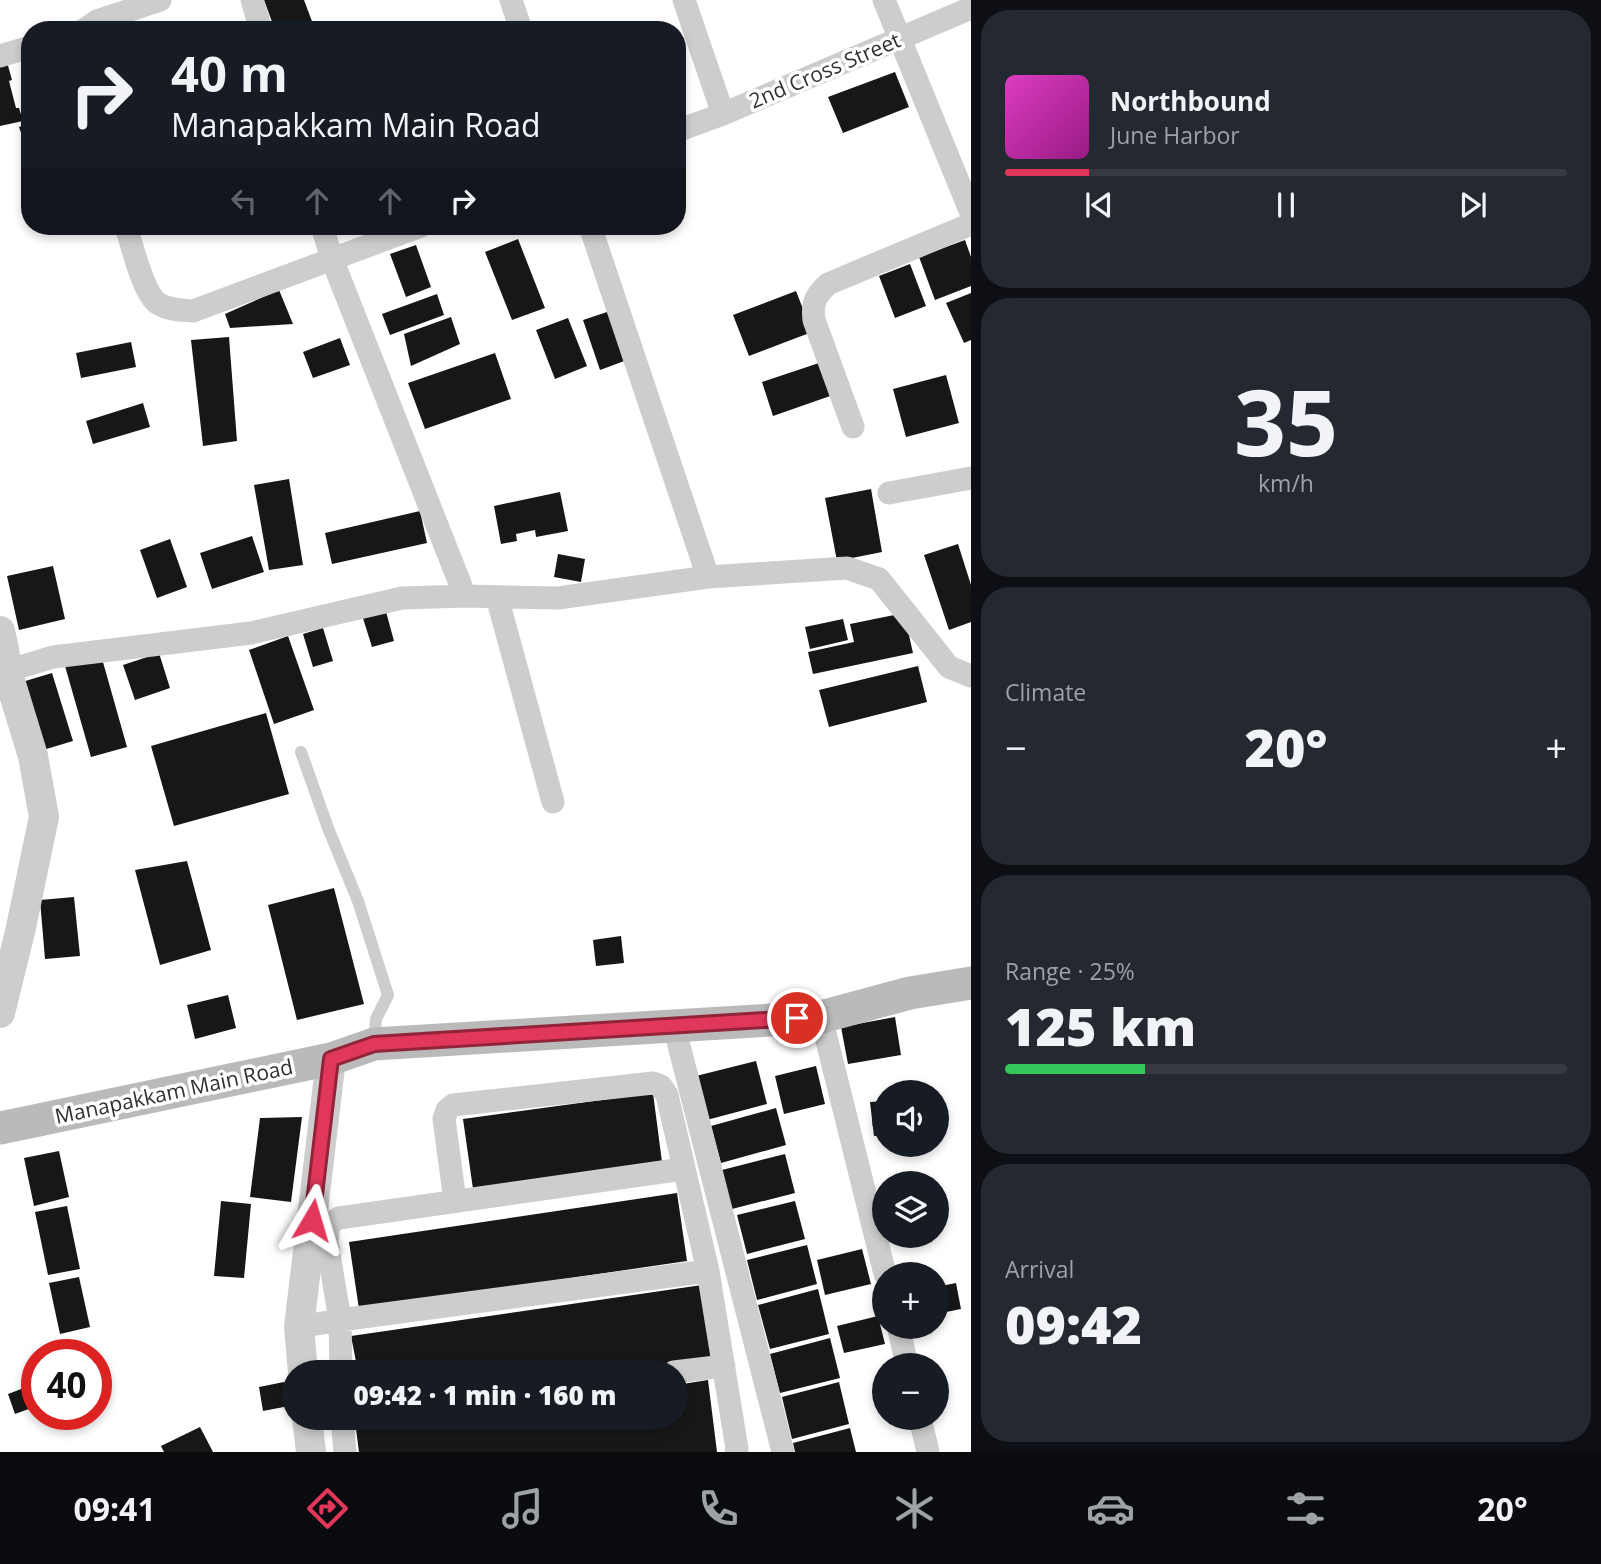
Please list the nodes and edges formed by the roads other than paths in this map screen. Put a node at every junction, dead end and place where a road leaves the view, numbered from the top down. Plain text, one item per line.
1 (160, 0) edge
2 (252, 0) edge
3 (511, 0) edge
4 (684, 0) edge
5 (884, 0) edge
6 (971, 8) edge
7 (97, 21) edge
8 (258, 21) edge
9 (519, 21) edge
10 (899, 40) junction
11 (21, 50) edge
12 (0, 56) edge
13 (723, 114) junction
14 (686, 128) edge
15 (971, 213) edge
16 (971, 224) edge
17 (129, 235) edge
18 (325, 235) edge
19 (397, 235) edge
20 (593, 235) edge
21 (332, 259) junction
22 (853, 427) dead end
23 (971, 478) edge
24 (889, 493) dead end
25 (708, 577) junction
26 (465, 596) junction
27 (498, 597) junction
28 (0, 631) edge
29 (6, 671) junction
30 (971, 676) edge
31 (301, 752) dead end
32 (553, 802) dead end
33 (971, 983) edge
34 (0, 1013) edge
35 (821, 1017) junction
36 (674, 1026) junction
37 (374, 1044) junction
38 (331, 1059) junction
39 (0, 1128) edge
40 (683, 1169) junction
41 (455, 1201) junction
42 (882, 1262) edge
43 (708, 1272) junction
44 (340, 1320) junction
45 (299, 1327) junction
46 (302, 1360) edge
47 (341, 1360) edge
48 (724, 1366) junction
49 (688, 1370) edge
50 (308, 1430) edge
51 (343, 1430) edge
52 (923, 1430) edge
53 (311, 1452) edge
54 (345, 1452) edge
55 (736, 1452) edge
56 (783, 1452) edge
57 (928, 1452) edge

1 - 7 street
2 - 8 street
3 - 9 street
4 - 13 street
5 - 10 street
6 - 10 street, 2nd Cross Street
10 - 13 street, 2nd Cross Street
10 - 15 street
11 - 12 street
13 - 14 street, 2nd Cross Street
16 - 22 street
17 - 21 street
18 - 21 street
19 - 21 street
20 - 25 street
21 - 26 street
23 - 24 street
25 - 27 street
25 - 30 street
26 - 27 street
26 - 29 street
27 - 32 street
28 - 29 street
29 - 34 street
31 - 37 lane
33 - 35 main road, Manapakkam Main Road
35 - 36 main road, Manapakkam Main Road
35 - 42 street
36 - 37 main road, Manapakkam Main Road
36 - 56 street
37 - 38 main road, Manapakkam Main Road
38 - 39 main road, Manapakkam Main Road
38 - 45 street
40 - 41 street
40 - 41 street
40 - 43 street
41 - 44 street
43 - 44 street
43 - 48 street
44 - 45 street
44 - 47 street
45 - 46 street
48 - 49 street
48 - 55 street
50 - 53 street
51 - 54 street
52 - 57 street

